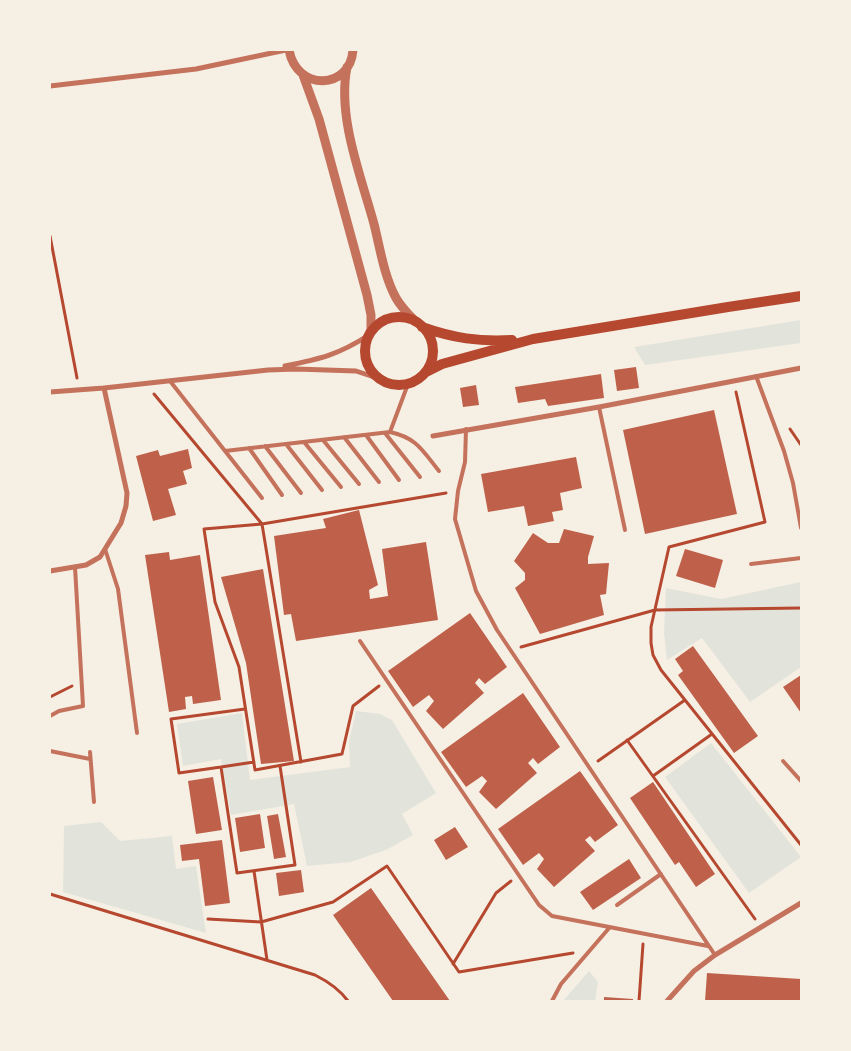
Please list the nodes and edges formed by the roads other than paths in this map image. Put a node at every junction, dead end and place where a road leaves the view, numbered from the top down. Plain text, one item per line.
1 (287, 50) edge
2 (353, 50) edge
3 (347, 67) junction
4 (303, 75) junction
5 (50, 86) edge
6 (801, 296) edge
7 (419, 324) junction
8 (370, 333) junction
9 (533, 339) junction
10 (801, 368) edge
11 (268, 370) junction
12 (426, 372) junction
13 (756, 376) junction
14 (377, 378) junction
15 (170, 381) junction
16 (408, 384) junction
17 (104, 388) junction
18 (50, 392) edge
19 (599, 407) junction
20 (466, 429) junction
21 (388, 432) junction
22 (366, 435) junction
23 (433, 436) dead end
24 (344, 437) junction
25 (323, 440) junction
26 (304, 442) junction
27 (286, 444) junction
28 (265, 446) junction
29 (249, 448) junction
30 (225, 451) junction
31 (439, 471) dead end
32 (420, 477) dead end
33 (400, 480) dead end
34 (380, 482) dead end
35 (359, 484) dead end
36 (341, 487) dead end
37 (322, 490) dead end
38 (301, 493) dead end
39 (282, 495) dead end
40 (262, 498) dead end
41 (801, 528) edge
42 (625, 530) dead end
43 (105, 549) junction
44 (801, 558) edge
45 (752, 564) dead end
46 (74, 567) junction
47 (50, 570) edge
48 (360, 641) dead end
49 (50, 716) edge
50 (137, 733) dead end
51 (50, 750) edge
52 (90, 752) dead end
53 (90, 759) junction
54 (783, 761) dead end
55 (801, 781) edge
56 (94, 802) dead end
57 (661, 874) junction
58 (801, 903) edge
59 (617, 904) dead end
60 (610, 927) junction
61 (709, 946) junction
62 (715, 955) junction
63 (552, 1001) edge
64 (667, 1001) edge

1 - 4 street
1 - 5 street
2 - 3 street
3 - 4 street
3 - 7 street
4 - 8 street
6 - 9 main road
7 - 8 main road
7 - 9 main road
7 - 12 main road
8 - 11 street
8 - 14 main road
9 - 12 main road
10 - 13 street
11 - 14 street
11 - 15 street
12 - 16 main road
13 - 19 street
13 - 41 lane
14 - 16 main road
15 - 17 street
15 - 30 lane
16 - 21 lane
17 - 18 street
17 - 43 street
19 - 20 street
19 - 42 lane
20 - 23 street
20 - 57 lane
21 - 22 lane
21 - 31 lane
21 - 32 lane
22 - 24 lane
22 - 33 lane
24 - 25 lane
24 - 34 lane
25 - 26 lane
25 - 35 lane
26 - 27 lane
26 - 36 lane
27 - 28 lane
27 - 37 lane
28 - 29 lane
28 - 38 lane
29 - 30 lane
29 - 39 lane
30 - 40 lane
43 - 46 street
43 - 50 lane
44 - 45 lane
46 - 47 street
46 - 49 lane
48 - 60 lane
51 - 53 lane
52 - 53 lane
53 - 56 lane
54 - 55 lane
57 - 59 lane
57 - 61 lane
58 - 62 street
60 - 61 lane
60 - 63 lane
61 - 62 lane
62 - 64 street

